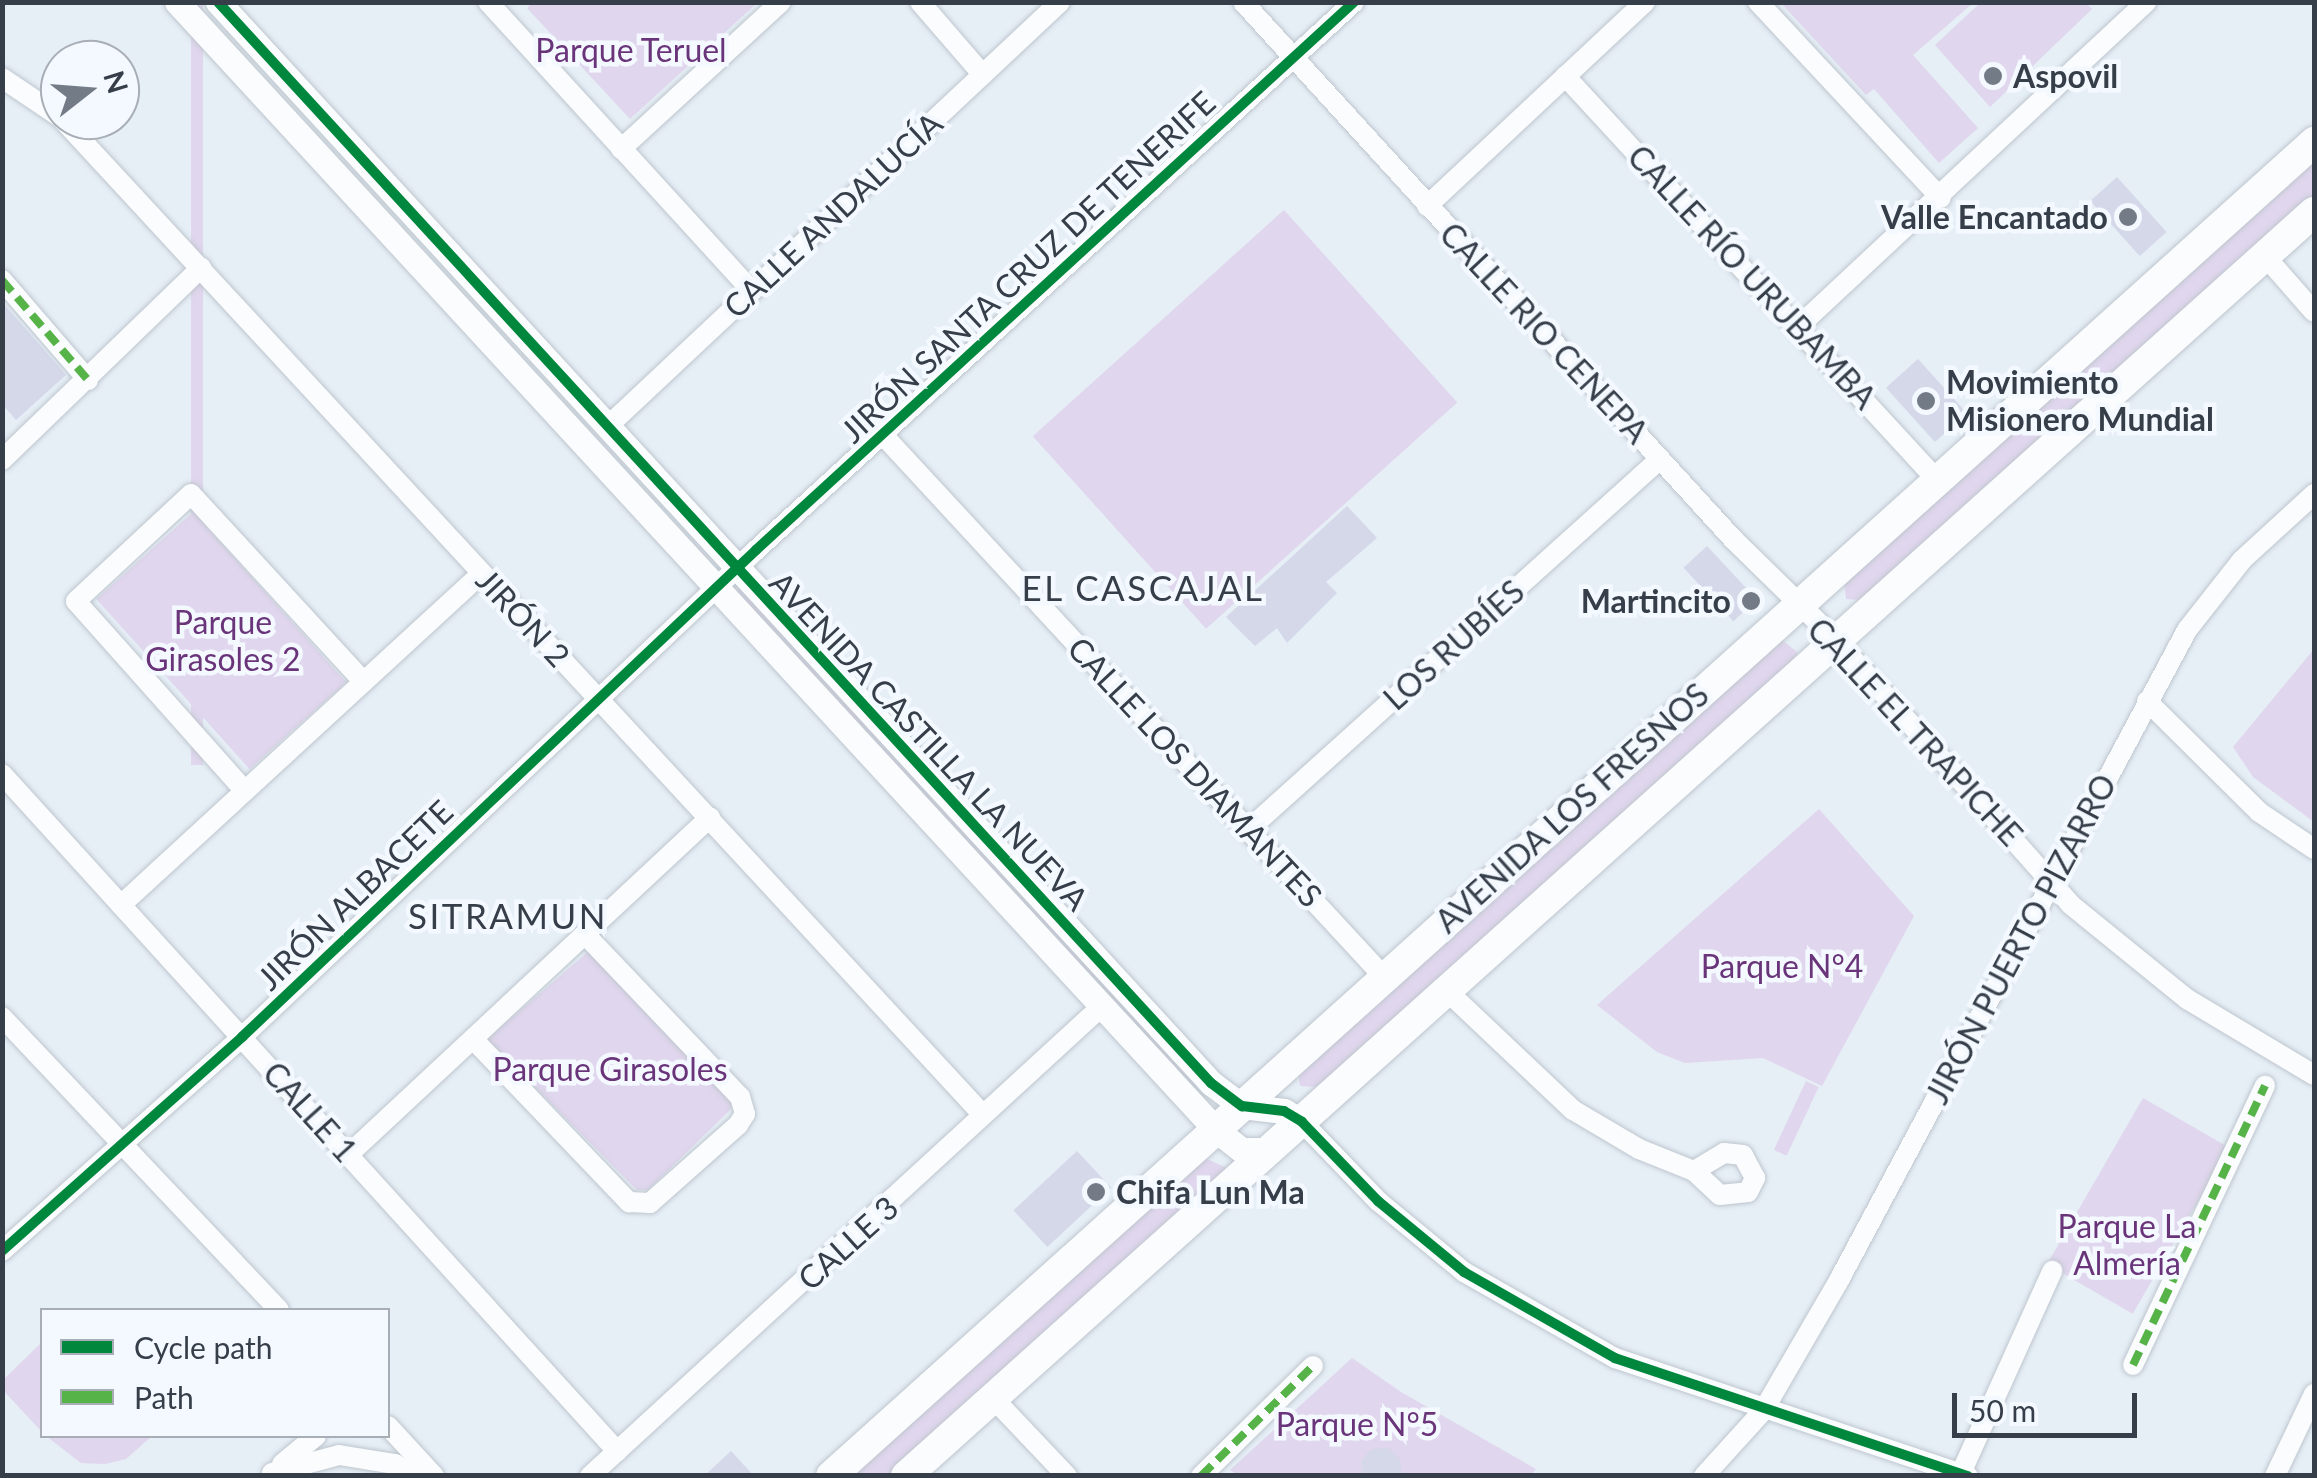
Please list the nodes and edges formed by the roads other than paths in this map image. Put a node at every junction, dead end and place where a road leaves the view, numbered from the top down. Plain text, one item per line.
1 (178, 2) edge
2 (218, 2) edge
3 (488, 2) edge
4 (781, 2) edge
5 (920, 2) edge
6 (1060, 2) edge
7 (1243, 2) edge
8 (1354, 2) edge
9 (1646, 2) edge
10 (1758, 2) edge
11 (2147, 2) edge
12 (1292, 59) junction
13 (983, 75) junction
14 (1565, 76) junction
15 (2, 78) edge
16 (40, 104) edge
17 (82, 140) edge
18 (2314, 142) edge
19 (621, 148) junction
20 (1941, 198) junction
21 (1427, 206) junction
22 (2314, 212) edge
23 (2265, 256) junction
24 (201, 268) junction
25 (2, 280) edge
26 (752, 290) junction
27 (2314, 312) edge
28 (1800, 326) junction
29 (88, 380) junction
30 (607, 426) junction
31 (884, 435) junction
32 (1660, 459) junction
33 (2, 460) edge
34 (1936, 480) junction
35 (2314, 494) edge
36 (736, 569) junction
37 (481, 574) junction
38 (716, 588) junction
39 (1798, 606) junction
40 (1836, 640) junction
41 (364, 682) junction
42 (598, 697) junction
43 (2147, 702) junction
44 (2, 774) edge
45 (246, 791) junction
46 (710, 817) junction
47 (1248, 830) junction
48 (2314, 849) edge
49 (2051, 881) junction
50 (121, 905) junction
51 (586, 934) junction
52 (1384, 977) junction
53 (1446, 990) junction
54 (1102, 1006) junction
55 (2, 1017) edge
56 (242, 1037) junction
57 (473, 1039) junction
58 (2314, 1075) edge
59 (2265, 1086) dead end
60 (1242, 1106) junction
61 (983, 1115) junction
62 (1302, 1122) junction
63 (1216, 1130) junction
64 (121, 1143) junction
65 (1268, 1150) junction
66 (348, 1155) junction
67 (1694, 1172) dead end
68 (2, 1251) edge
69 (2052, 1272) dead end
70 (276, 1308) edge
71 (2133, 1364) dead end
72 (1314, 1366) dead end
73 (2314, 1394) edge
74 (992, 1398) junction
75 (1763, 1410) junction
76 (390, 1428) edge
77 (314, 1438) edge
78 (618, 1451) junction
79 (271, 1474) edge
80 (1964, 1474) edge
81 (413, 1476) edge
82 (434, 1476) edge
83 (590, 1476) edge
84 (831, 1476) edge
85 (906, 1476) edge
86 (1067, 1476) edge
87 (1202, 1476) edge
88 (1704, 1476) edge
89 (2274, 1476) edge

1 - 38 street, AVENIDA CASTILLA LA NUEVA
2 - 30 street, AVENIDA CASTILLA LA NUEVA
3 - 19 street
4 - 19 street
5 - 13 street
6 - 13 street, CALLE ANDALUCÍA
7 - 12 street
8 - 12 street, JIRÓN SANTA CRUZ DE TENERIFE
9 - 14 street
10 - 20 street
11 - 20 street
12 - 21 street, CALLE RIO CENEPA
12 - 31 street, JIRÓN SANTA CRUZ DE TENERIFE
13 - 26 street, CALLE ANDALUCÍA
14 - 21 street
14 - 28 street, CALLE RÍO URUBAMBA
15 - 16 street, JIRÓN 2
17 - 24 street, JIRÓN 2
18 - 34 main road, AVENIDA LOS FRESNOS
19 - 26 street
20 - 28 street
21 - 32 street, CALLE RIO CENEPA
22 - 23 main road, AVENIDA LOS FRESNOS
23 - 27 street
23 - 40 main road, AVENIDA LOS FRESNOS
24 - 29 street
24 - 37 street, JIRÓN 2
25 - 29 street
26 - 30 street, CALLE ANDALUCÍA
28 - 34 street, CALLE RÍO URUBAMBA
29 - 33 street
30 - 36 street, AVENIDA CASTILLA LA NUEVA
31 - 36 street, JIRÓN SANTA CRUZ DE TENERIFE
31 - 47 street, CALLE LOS DIAMANTES
32 - 39 street, CALLE RIO CENEPA
32 - 47 street, LOS RUBÍES
34 - 39 main road, AVENIDA LOS FRESNOS
35 - 43 street, JIRÓN PUERTO PIZARRO
36 - 38 street, JIRÓN ALBACETE
36 - 60 street, AVENIDA CASTILLA LA NUEVA
37 - 41 street
37 - 42 street, JIRÓN 2
38 - 42 street, JIRÓN ALBACETE
38 - 54 street, AVENIDA CASTILLA LA NUEVA
39 - 40 street, CALLE EL TRAPICHE
39 - 52 main road, AVENIDA LOS FRESNOS
40 - 49 street, CALLE EL TRAPICHE
40 - 53 main road, AVENIDA LOS FRESNOS
41 - 45 street
41 - 45 street
42 - 46 street, JIRÓN 2
42 - 56 street, JIRÓN ALBACETE
43 - 48 street
43 - 49 street, JIRÓN PUERTO PIZARRO
44 - 50 street, CALLE 1
45 - 50 street
46 - 51 street
46 - 61 street, JIRÓN 2
47 - 52 street, CALLE LOS DIAMANTES
49 - 58 street, CALLE EL TRAPICHE
49 - 75 street, JIRÓN PUERTO PIZARRO
50 - 56 street, CALLE 1
51 - 57 street
51 - 57 street
52 - 60 main road, AVENIDA LOS FRESNOS
53 - 62 main road, AVENIDA LOS FRESNOS
53 - 67 street
54 - 61 street, CALLE 3
54 - 63 street, AVENIDA CASTILLA LA NUEVA
55 - 64 street
56 - 64 street, JIRÓN ALBACETE
56 - 66 street, CALLE 1
57 - 66 street
59 - 71 street
60 - 62 street, AVENIDA CASTILLA LA NUEVA
60 - 63 main road, AVENIDA LOS FRESNOS
61 - 78 street, CALLE 3
62 - 65 main road, AVENIDA LOS FRESNOS
62 - 75 street
63 - 65 street, AVENIDA CASTILLA LA NUEVA
63 - 84 main road, AVENIDA LOS FRESNOS
64 - 68 street, JIRÓN ALBACETE
64 - 70 street
65 - 74 main road, AVENIDA LOS FRESNOS
66 - 78 street, CALLE 1
69 - 80 street
72 - 87 street
73 - 89 street
74 - 85 main road, AVENIDA LOS FRESNOS
74 - 86 street
75 - 80 street
75 - 88 street, JIRÓN PUERTO PIZARRO
76 - 82 street
77 - 79 street
78 - 83 street, CALLE 3
79 - 81 street

